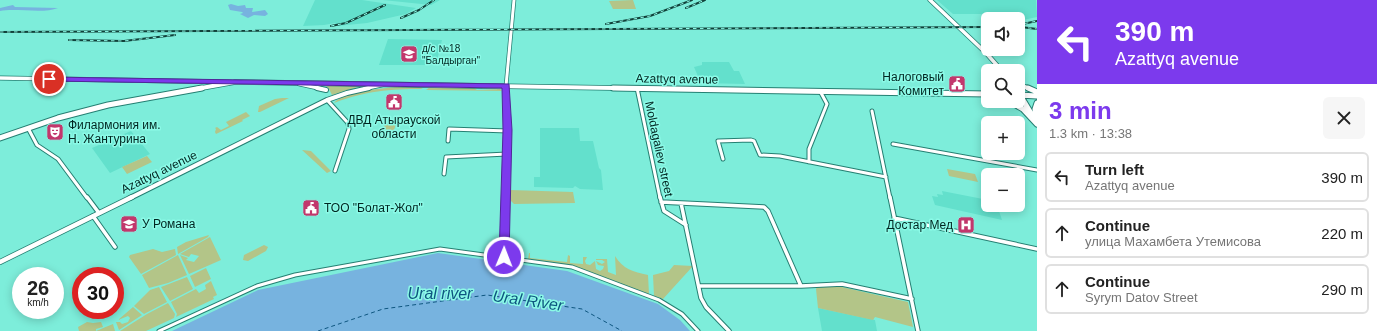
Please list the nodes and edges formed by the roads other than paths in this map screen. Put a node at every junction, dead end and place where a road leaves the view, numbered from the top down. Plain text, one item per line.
1 (514, 0) edge
2 (930, 0) edge
3 (995, 64) edge
4 (0, 78) edge
5 (235, 82) junction
6 (283, 82) junction
7 (317, 83) junction
8 (386, 84) junction
9 (506, 86) junction
10 (1025, 87) edge
11 (637, 88) junction
12 (326, 90) junction
13 (820, 91) junction
14 (981, 92) edge
15 (1037, 92) edge
16 (971, 94) junction
17 (981, 95) edge
18 (1025, 95) edge
19 (1037, 96) edge
20 (327, 100) junction
21 (1037, 103) edge
22 (1025, 104) edge
23 (1021, 108) edge
24 (872, 111) dead end
25 (1037, 124) edge
26 (28, 128) junction
27 (508, 130) junction
28 (0, 138) edge
29 (448, 141) dead end
30 (893, 144) dead end
31 (507, 154) junction
32 (723, 159) dead end
33 (809, 162) junction
34 (1037, 170) edge
35 (335, 171) dead end
36 (444, 174) dead end
37 (886, 177) junction
38 (661, 202) junction
39 (681, 203) junction
40 (99, 213) junction
41 (93, 216) junction
42 (894, 218) junction
43 (686, 225) junction
44 (115, 247) dead end
45 (1037, 249) edge
46 (504, 257) junction
47 (0, 262) edge
48 (699, 286) junction
49 (801, 286) junction
50 (912, 299) junction
51 (159, 331) edge
52 (698, 331) edge
53 (729, 331) edge
54 (918, 331) edge

1 - 9 street
2 - 3 main road
4 - 5 main road
5 - 6 main road, Azattyq avenue
5 - 26 main road, Azattyq avenue
6 - 7 main road, Azattyq avenue
6 - 12 street
7 - 8 main road, Azattyq avenue
7 - 12 street
8 - 9 main road, Azattyq avenue
8 - 20 street, Azattyq avenue
9 - 11 main road, Azattyq avenue
9 - 27 street
10 - 15 main road
11 - 13 main road, Azattyq avenue
11 - 38 street, Moldagaliev street
12 - 20 street
13 - 16 main road, Azattyq avenue
13 - 33 street
14 - 16 main road
16 - 17 main road
18 - 19 main road
20 - 35 street
20 - 40 street, Azattyq avenue
21 - 25 main road
22 - 25 main road
23 - 25 main road
24 - 37 street
26 - 28 main road, Azattyq avenue
26 - 40 street
27 - 29 street
27 - 31 street
30 - 34 street
31 - 36 street
31 - 46 street
32 - 33 street
33 - 37 street
37 - 42 street
38 - 39 street
38 - 43 street, Moldagaliev street
39 - 43 street
39 - 49 street
40 - 41 street, Azattyq avenue
41 - 44 street
41 - 47 street, Azattyq avenue
42 - 45 street
42 - 50 street
43 - 48 street
46 - 51 street
46 - 52 street
48 - 49 street
48 - 53 street
49 - 50 street
50 - 54 street

